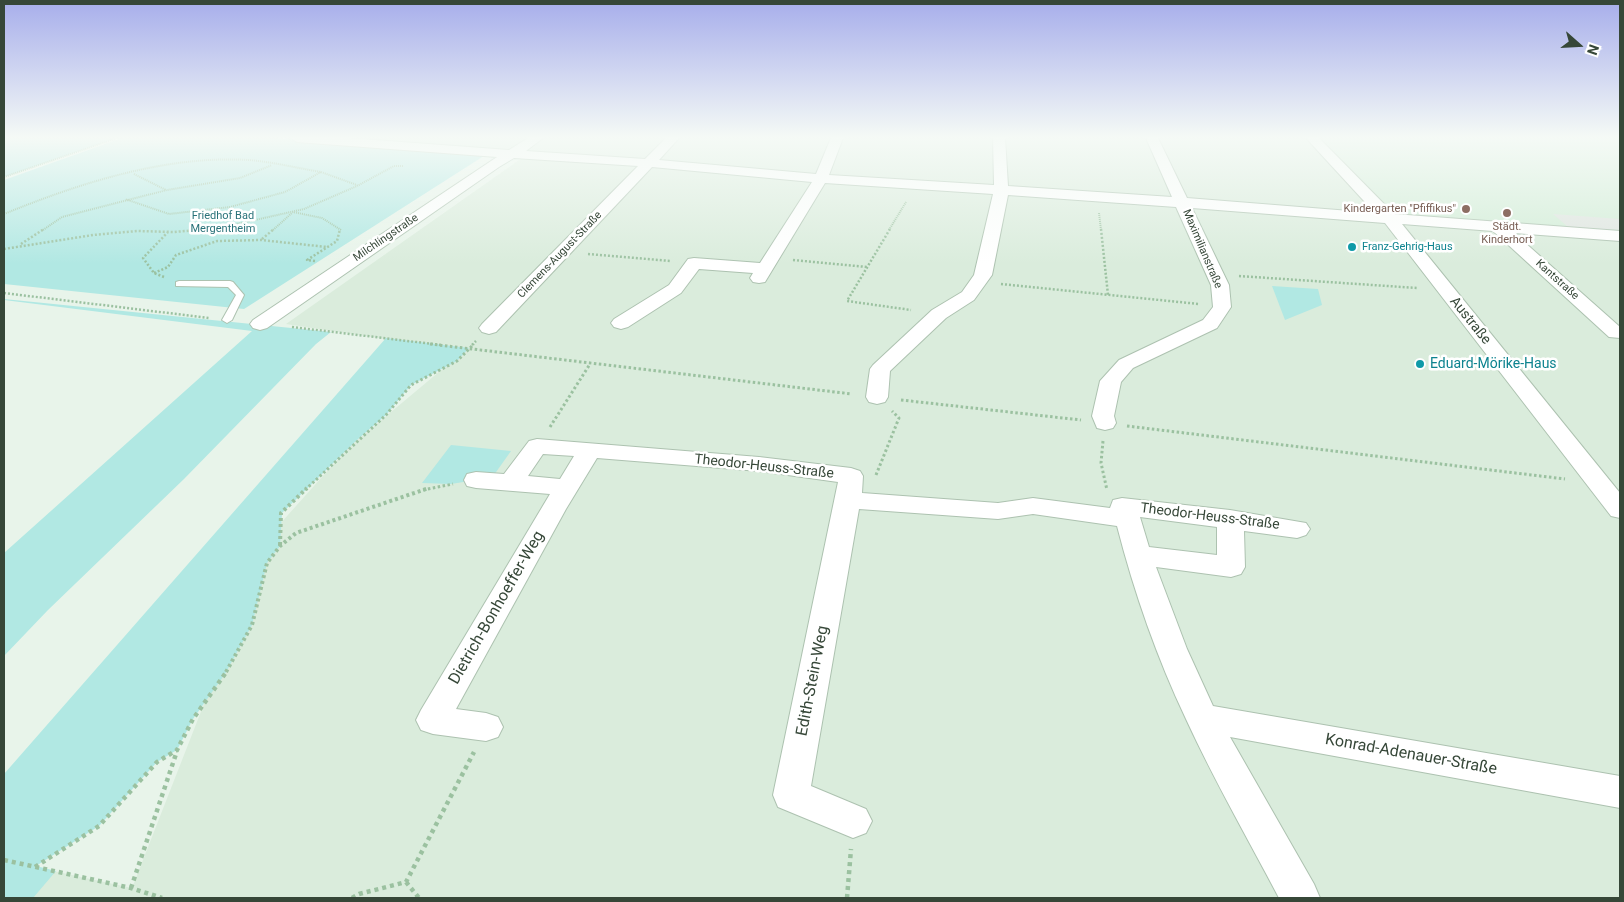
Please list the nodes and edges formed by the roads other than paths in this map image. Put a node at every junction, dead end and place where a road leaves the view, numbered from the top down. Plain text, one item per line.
1 (471, 180) edge
2 (632, 180) edge
3 (821, 180) edge
4 (823, 180) edge
5 (1001, 180) edge
6 (1171, 180) edge
7 (1353, 180) edge
8 (1001, 192) junction
9 (1182, 203) junction
10 (1389, 218) junction
11 (1498, 227) junction
12 (1620, 236) edge
13 (179, 284) road end
14 (226, 320) road end
15 (621, 323) dead end
16 (260, 324) road end
17 (489, 328) dead end
18 (1616, 333) dead end
19 (877, 397) road end
20 (1105, 423) road end
21 (589, 452) junction
22 (476, 480) road end
23 (510, 483) junction
24 (566, 487) junction
25 (1611, 487) edge
26 (850, 488) junction
27 (1620, 510) edge
28 (1125, 512) junction
29 (1230, 519) junction
30 (1297, 529) dead end
31 (1138, 555) junction
32 (1202, 718) junction
33 (486, 727) road end
34 (1620, 792) edge
35 (853, 820) road end
36 (1300, 898) edge

1 - 16 street, Milchlingstraße
2 - 17 street, Clemens-August-Straße
3 - 15 street
4 - 8 street
5 - 8 street
6 - 9 street, Maximilianstraße
7 - 10 street, Austraße
8 - 9 street
8 - 19 street
9 - 10 street
9 - 20 street, Maximilianstraße
10 - 11 street
10 - 25 street, Austraße
11 - 12 street
11 - 18 street, Kantstraße
13 - 14 lane
21 - 23 street, Theodor-Heuss-Straße
21 - 24 street, Dietrich-Bonhoeffer-Weg
21 - 26 street, Theodor-Heuss-Straße
22 - 23 street
23 - 24 street
24 - 33 street, Dietrich-Bonhoeffer-Weg
25 - 27 street, Austraße
26 - 28 street, Theodor-Heuss-Straße
26 - 35 street, Edith-Stein-Weg
28 - 29 street, Theodor-Heuss-Straße
28 - 31 street
29 - 30 street, Theodor-Heuss-Straße
29 - 31 street
31 - 32 street
32 - 34 street, Konrad-Adenauer-Straße
32 - 36 street

